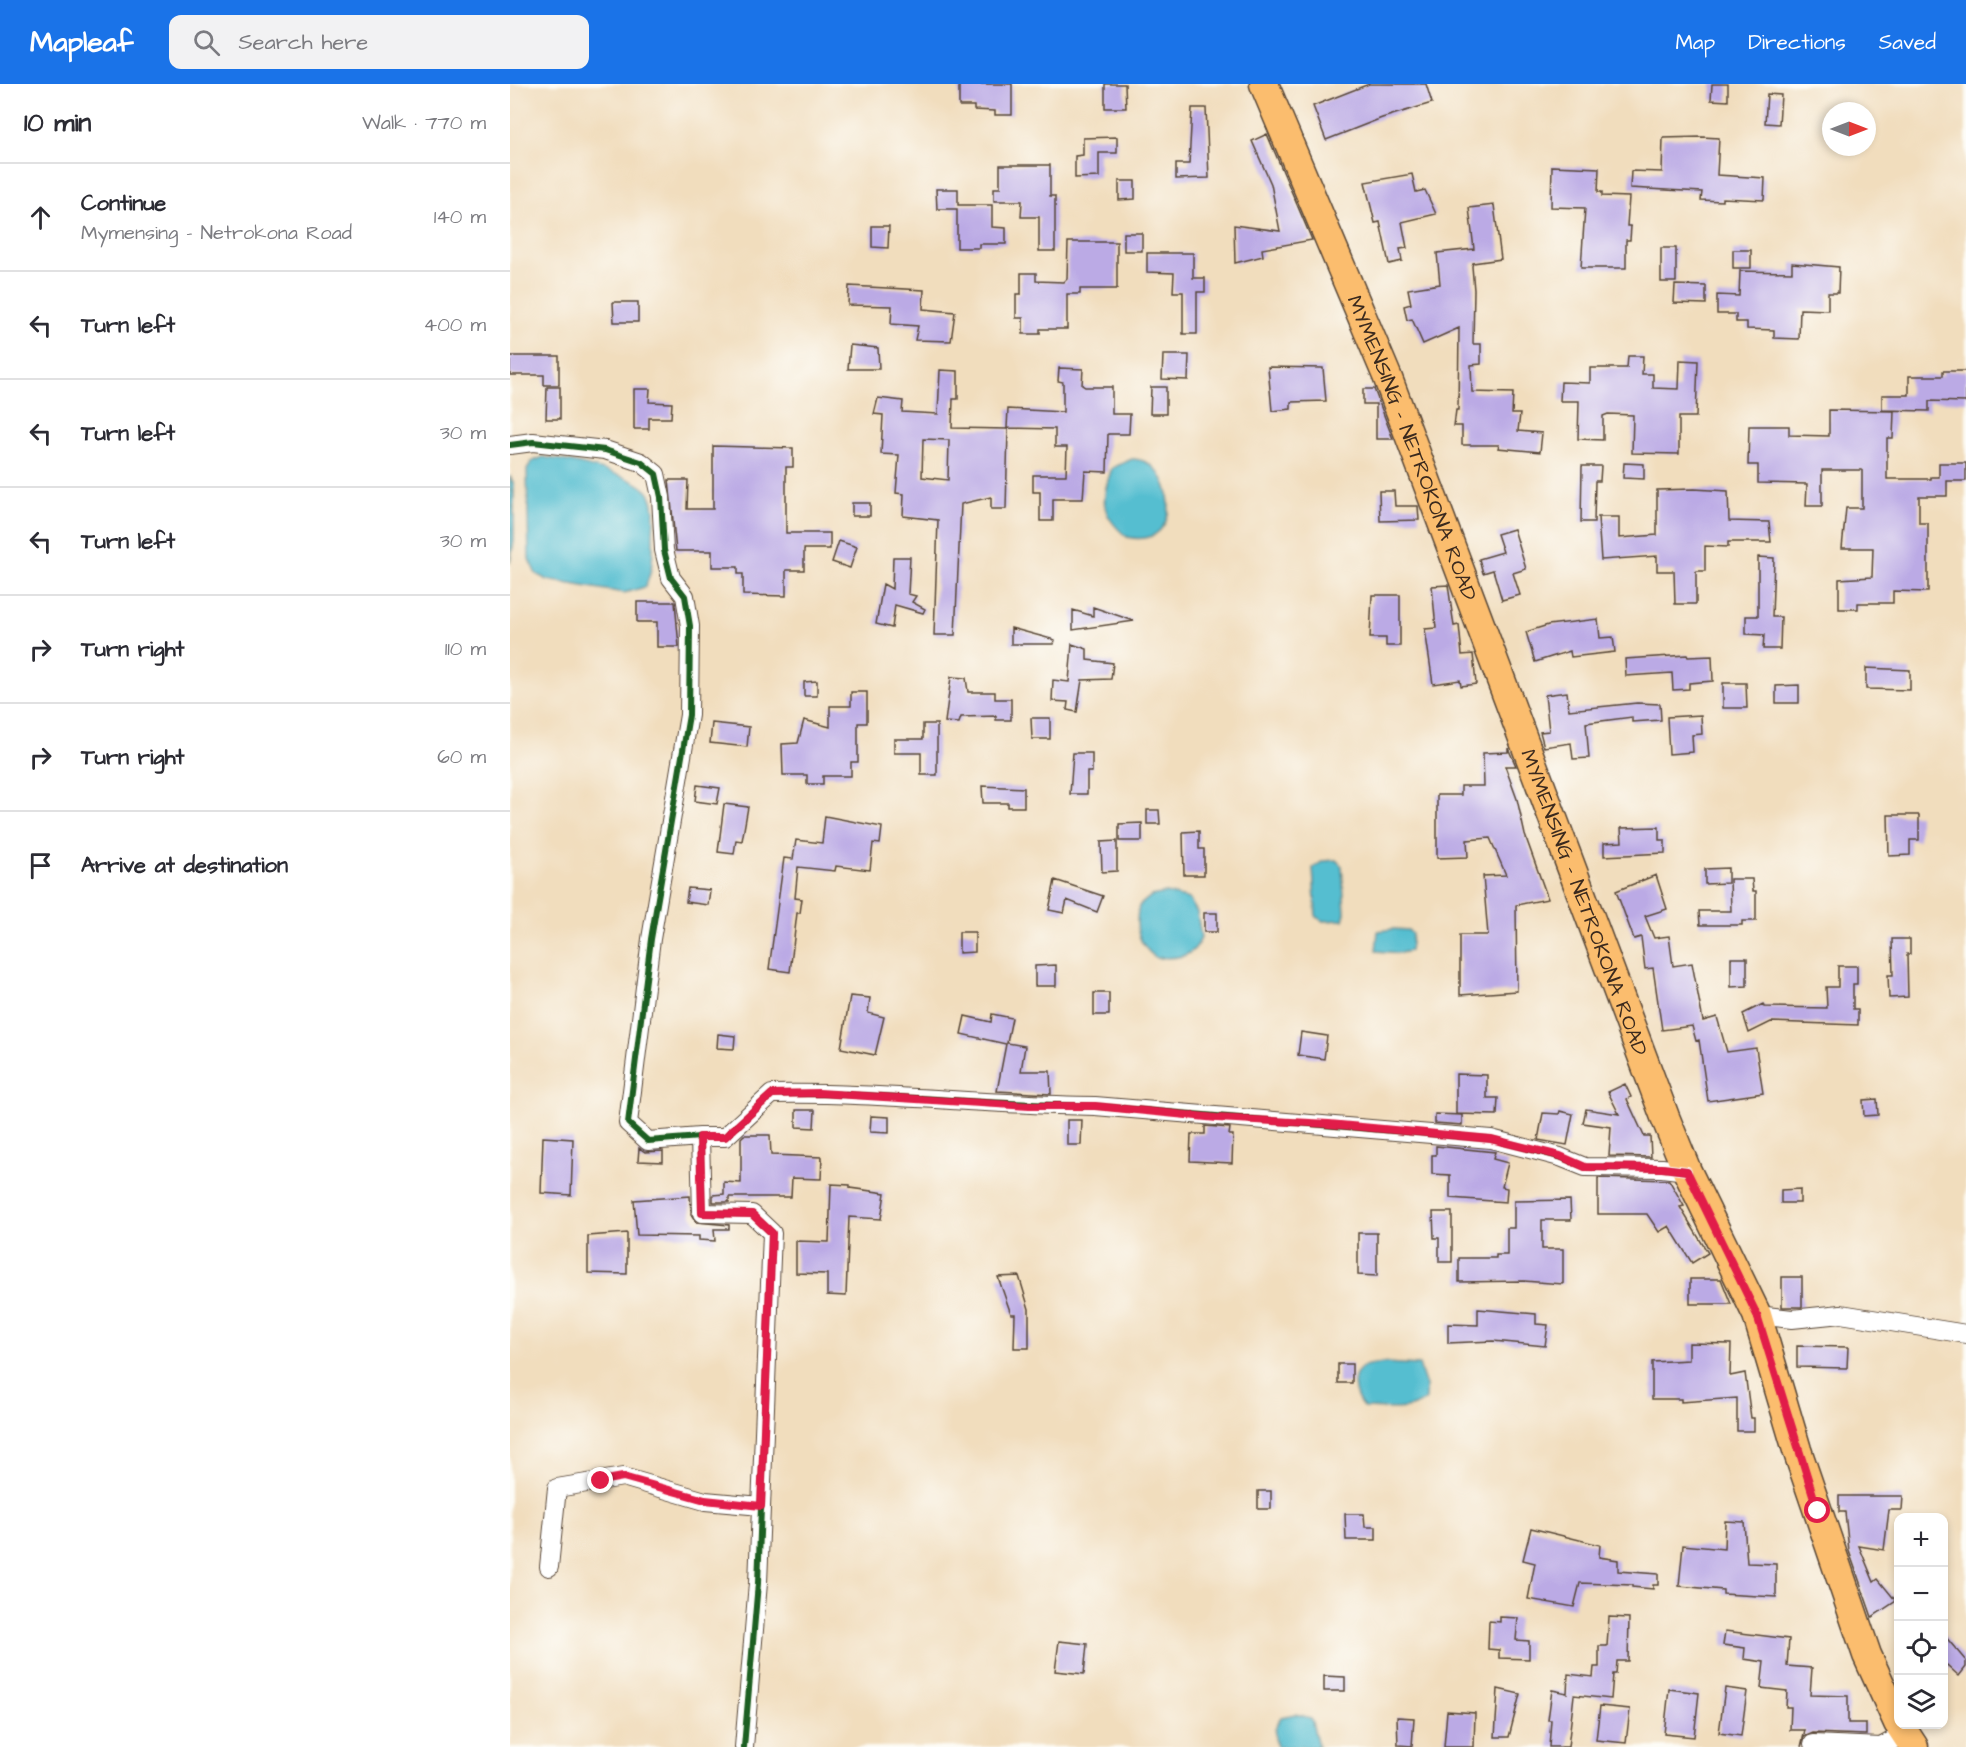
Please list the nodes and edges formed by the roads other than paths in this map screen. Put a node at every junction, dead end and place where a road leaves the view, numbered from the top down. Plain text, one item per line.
1 (1264, 84) edge
2 (510, 445) edge
3 (700, 1137) junction
4 (1687, 1171) junction
5 (1757, 1315) junction
6 (1966, 1334) edge
7 (761, 1506) junction
8 (549, 1567) dead end
9 (1904, 1732) edge
10 (1813, 1744) dead end
11 (744, 1747) edge

1 - 4 main road, MYMENSING - NETROKONA ROAD
2 - 3 street
3 - 4 street
3 - 7 street
4 - 5 main road, MYMENSING - NETROKONA ROAD
5 - 6 street
5 - 9 main road, MYMENSING - NETROKONA ROAD
7 - 8 street
7 - 11 street
9 - 10 street

